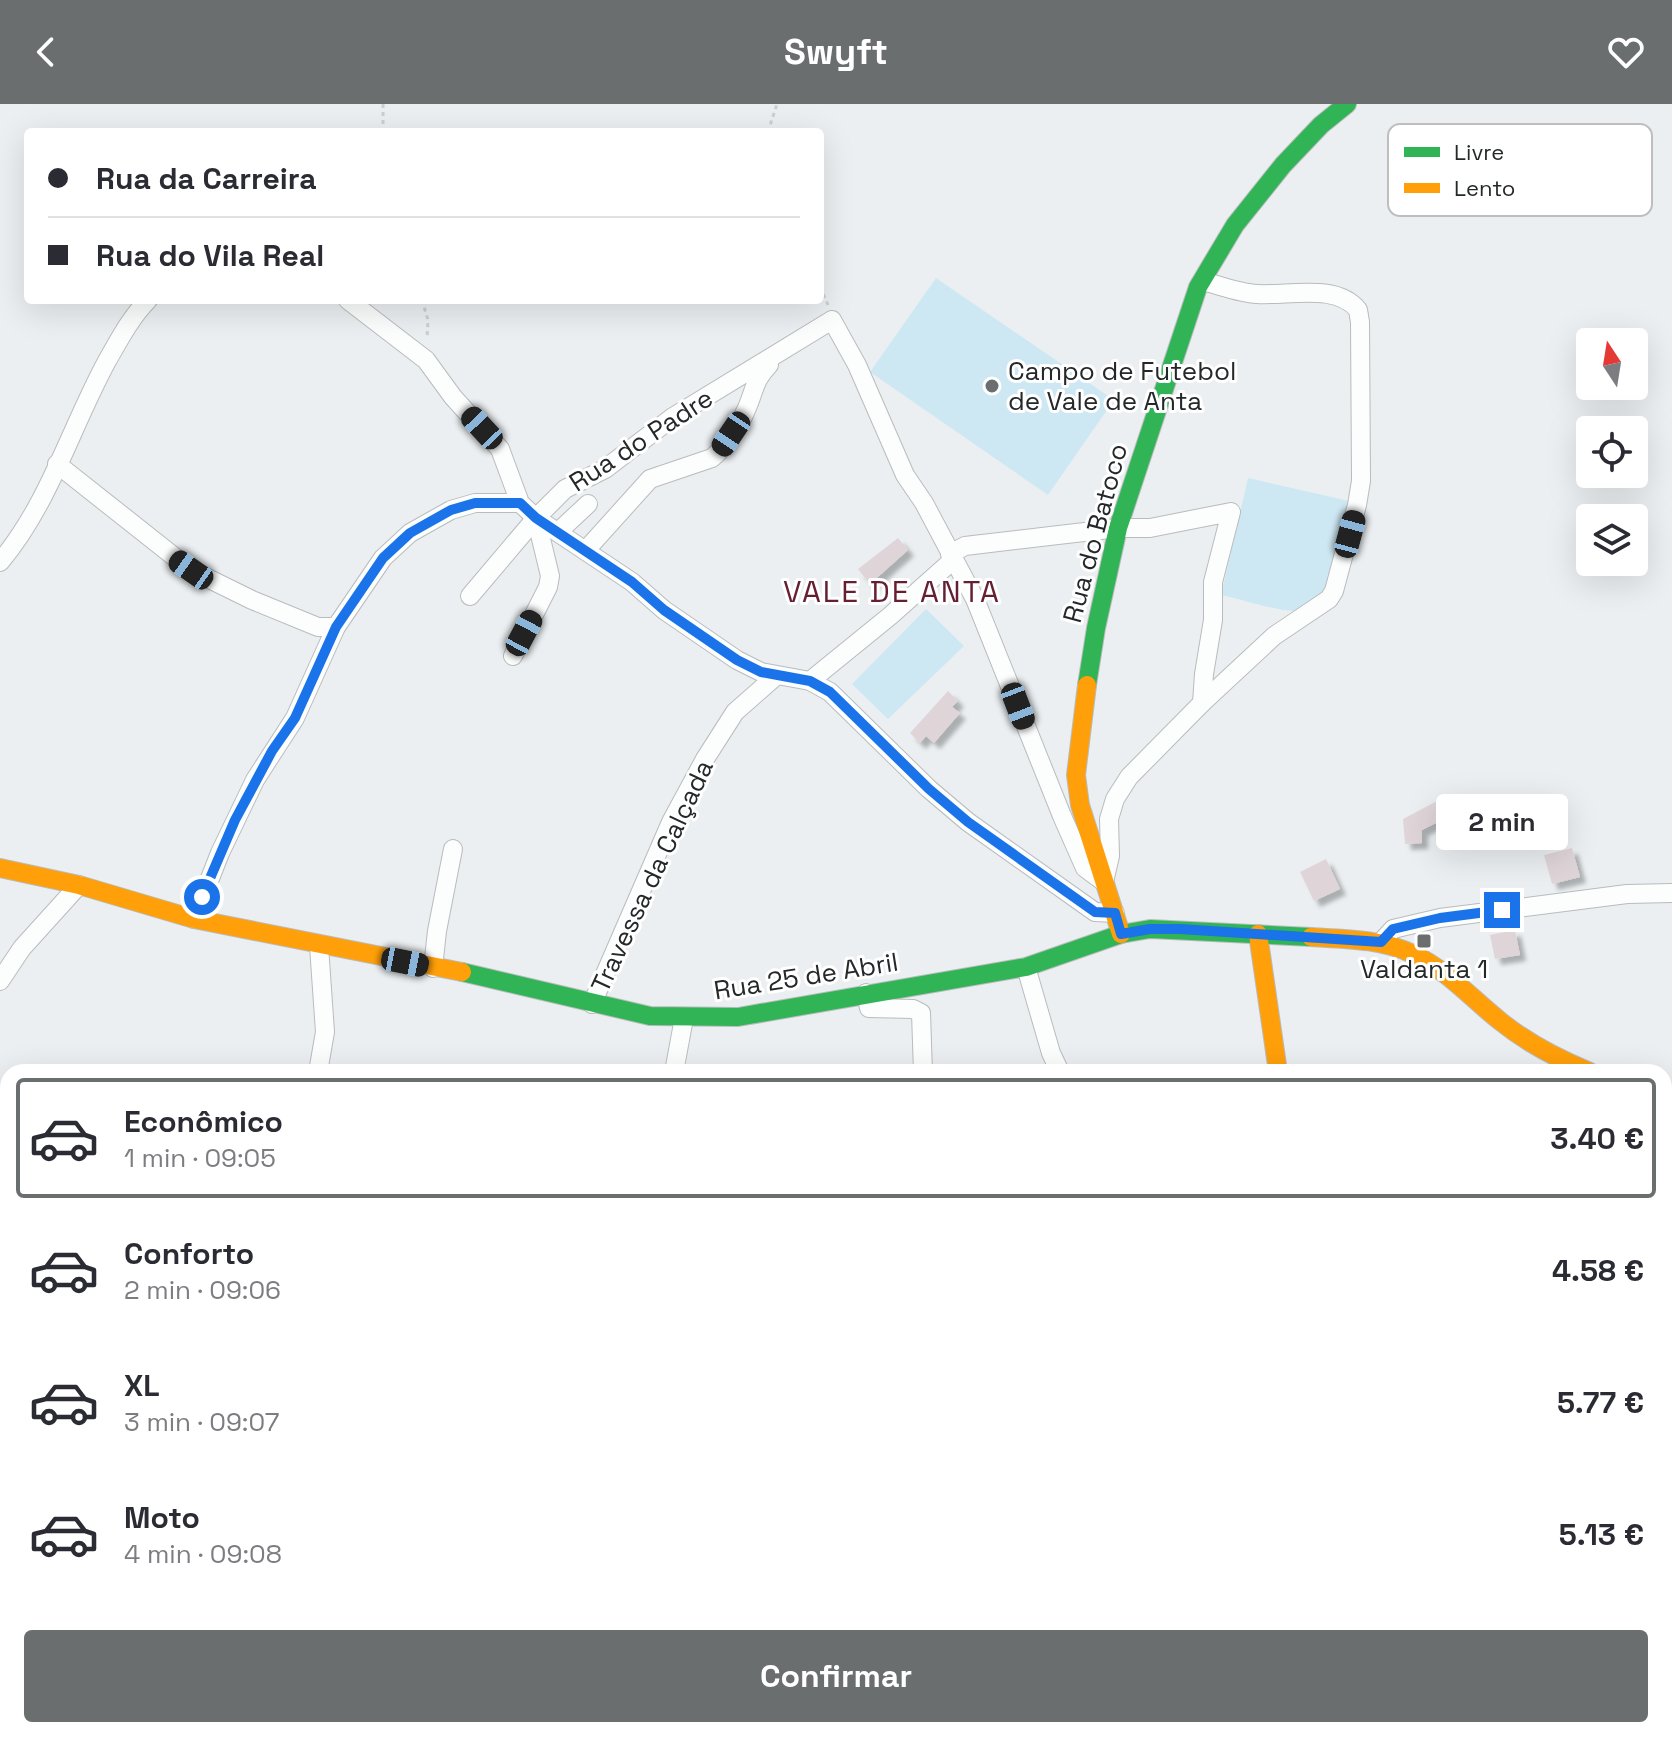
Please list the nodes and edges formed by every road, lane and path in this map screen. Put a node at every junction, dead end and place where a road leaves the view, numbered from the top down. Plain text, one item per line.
1 (383, 104) edge
2 (777, 104) edge
3 (1347, 104) edge
4 (383, 128) edge
5 (769, 128) edge
6 (1202, 281) junction
7 (145, 304) edge
8 (353, 304) edge
9 (423, 304) edge
10 (773, 355) junction
11 (426, 360) junction
12 (57, 464) junction
13 (520, 503) junction
14 (588, 504) dead end
15 (536, 518) junction
16 (1118, 528) junction
17 (558, 532) junction
18 (586, 550) junction
19 (952, 557) junction
20 (0, 562) edge
21 (470, 596) dead end
22 (336, 627) junction
23 (513, 656) dead end
24 (776, 676) junction
25 (810, 681) junction
26 (1202, 703) junction
27 (453, 849) dead end
28 (0, 868) edge
29 (1104, 882) junction
30 (79, 885) junction
31 (1672, 893) edge
32 (1115, 913) junction
33 (194, 919) junction
34 (1121, 934) junction
35 (1258, 934) junction
36 (1381, 942) junction
37 (319, 946) junction
38 (0, 947) edge
39 (22, 948) junction
40 (1026, 967) junction
41 (433, 968) junction
42 (0, 981) edge
43 (866, 993) junction
44 (592, 1004) junction
45 (684, 1018) junction
46 (319, 1064) edge
47 (675, 1064) edge
48 (923, 1064) edge
49 (1056, 1064) edge
50 (1277, 1064) edge
51 (1574, 1064) edge

1 - 4 path
2 - 5 path
3 - 6 main road, Rua do Batoco
6 - 16 main road, Rua do Batoco
6 - 26 street
7 - 12 street
8 - 11 street
9 - 11 path
10 - 15 street, Rua do Padre
10 - 18 street
10 - 19 street, Rua do Padre
11 - 13 street
12 - 20 street
12 - 22 street
13 - 15 street
13 - 22 street
14 - 17 street
15 - 17 street
15 - 21 street, Rua do Padre
15 - 23 street
16 - 19 street
16 - 26 street
16 - 29 main road, Rua do Batoco
17 - 18 street
18 - 24 street
19 - 25 street
19 - 29 street
22 - 33 street
24 - 25 street
24 - 44 street, Travessa da Calçada
25 - 32 street
26 - 29 street
27 - 41 street
28 - 30 main road, Rua 25 de Abril
29 - 32 main road, Rua do Batoco
30 - 33 main road, Rua 25 de Abril
30 - 39 street
31 - 36 street
32 - 34 main road, Rua do Batoco
33 - 37 main road, Rua 25 de Abril
34 - 35 main road, Rua 25 de Abril
34 - 40 main road, Rua 25 de Abril
35 - 36 main road, Rua 25 de Abril
35 - 50 main road
36 - 51 main road, Rua 25 de Abril
37 - 41 main road, Rua 25 de Abril
37 - 46 street
38 - 39 street
39 - 42 street
40 - 43 main road, Rua 25 de Abril
40 - 49 street
41 - 44 main road, Rua 25 de Abril
43 - 45 main road, Rua 25 de Abril
43 - 48 street
44 - 45 main road, Rua 25 de Abril
45 - 47 street

